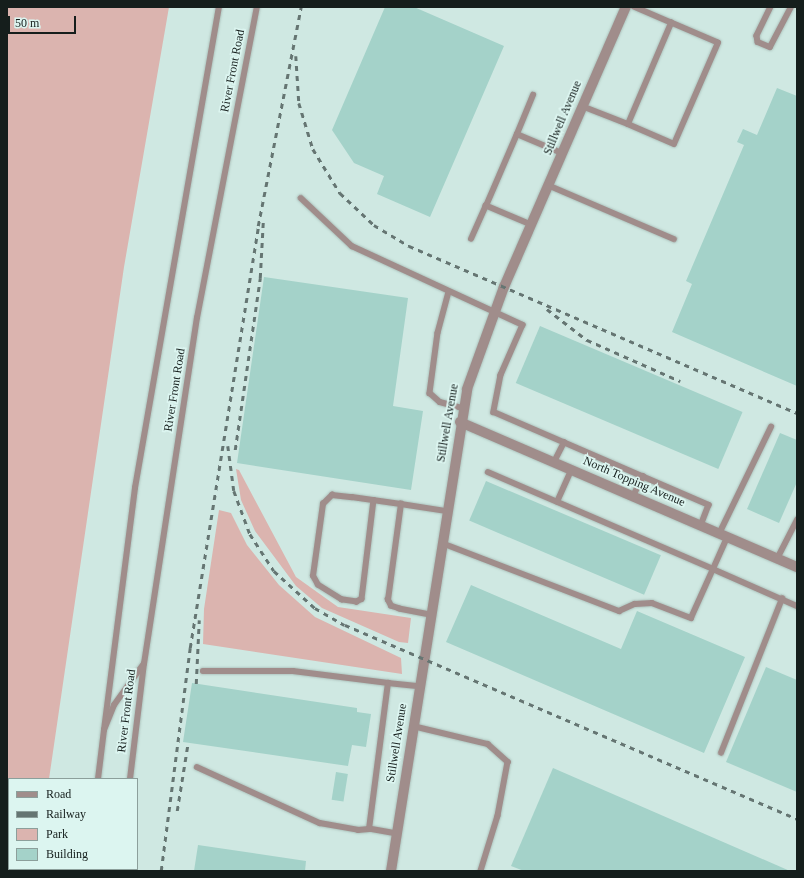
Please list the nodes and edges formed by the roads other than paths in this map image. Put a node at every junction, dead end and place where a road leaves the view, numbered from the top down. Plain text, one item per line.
1 (219, 7) edge
2 (257, 7) edge
3 (626, 7) edge
4 (634, 7) edge
5 (771, 7) edge
6 (791, 7) edge
7 (671, 23) junction
8 (533, 95) dead end
9 (582, 106) junction
10 (628, 124) junction
11 (517, 134) junction
12 (562, 153) junction
13 (548, 185) junction
14 (301, 198) dead end
15 (486, 206) junction
16 (531, 225) junction
17 (471, 239) dead end
18 (674, 239) dead end
19 (449, 292) junction
20 (494, 312) junction
21 (463, 408) junction
22 (460, 422) junction
23 (771, 427) dead end
24 (564, 442) junction
25 (554, 462) junction
26 (571, 470) junction
27 (488, 472) dead end
28 (643, 476) junction
29 (633, 496) junction
30 (374, 500) junction
31 (557, 502) junction
32 (402, 504) junction
33 (446, 511) junction
34 (797, 520) edge
35 (701, 526) junction
36 (723, 535) junction
37 (441, 543) junction
38 (777, 559) junction
39 (797, 567) edge
40 (713, 569) junction
41 (782, 599) junction
42 (797, 606) edge
43 (430, 615) junction
44 (144, 664) junction
45 (203, 671) dead end
46 (388, 683) junction
47 (419, 686) junction
48 (413, 726) junction
49 (104, 730) junction
50 (721, 753) dead end
51 (197, 767) dead end
52 (98, 778) edge
53 (130, 778) edge
54 (369, 829) junction
55 (397, 834) junction
56 (391, 871) edge
57 (481, 871) edge

1 - 49 lane
2 - 44 lane, River Front Road
3 - 9 street, Stillwell Avenue
4 - 7 lane
5 - 6 lane
7 - 10 lane
7 - 10 lane
8 - 11 lane
9 - 10 lane
9 - 12 street, Stillwell Avenue
11 - 12 lane
11 - 15 lane
12 - 13 street, Stillwell Avenue
13 - 16 street, Stillwell Avenue
13 - 18 lane
14 - 19 lane
15 - 16 lane
15 - 17 lane
16 - 20 street, Stillwell Avenue
19 - 20 lane
19 - 21 lane
20 - 21 street, Stillwell Avenue
20 - 24 lane
21 - 22 street, Stillwell Avenue
22 - 25 street, North Topping Avenue
22 - 33 street, Stillwell Avenue
23 - 36 lane
24 - 25 lane
24 - 28 lane
25 - 26 street, North Topping Avenue
26 - 29 street, North Topping Avenue
26 - 31 lane
27 - 31 lane
28 - 29 lane
28 - 35 lane
29 - 35 street, North Topping Avenue
30 - 30 lane
30 - 32 lane
31 - 40 lane
32 - 33 lane
32 - 43 lane
33 - 37 street, Stillwell Avenue
34 - 38 lane
35 - 36 street, North Topping Avenue
36 - 38 street, North Topping Avenue
36 - 40 lane
37 - 40 lane
37 - 43 street, Stillwell Avenue
38 - 39 street, North Topping Avenue
40 - 41 lane
41 - 42 lane
41 - 50 lane
43 - 47 street, Stillwell Avenue
44 - 49 lane
44 - 53 lane, River Front Road
45 - 46 lane
46 - 47 lane
46 - 54 lane
47 - 48 street, Stillwell Avenue
48 - 55 street, Stillwell Avenue
48 - 57 lane
49 - 52 lane
51 - 54 lane
54 - 55 lane
55 - 56 street, Stillwell Avenue

